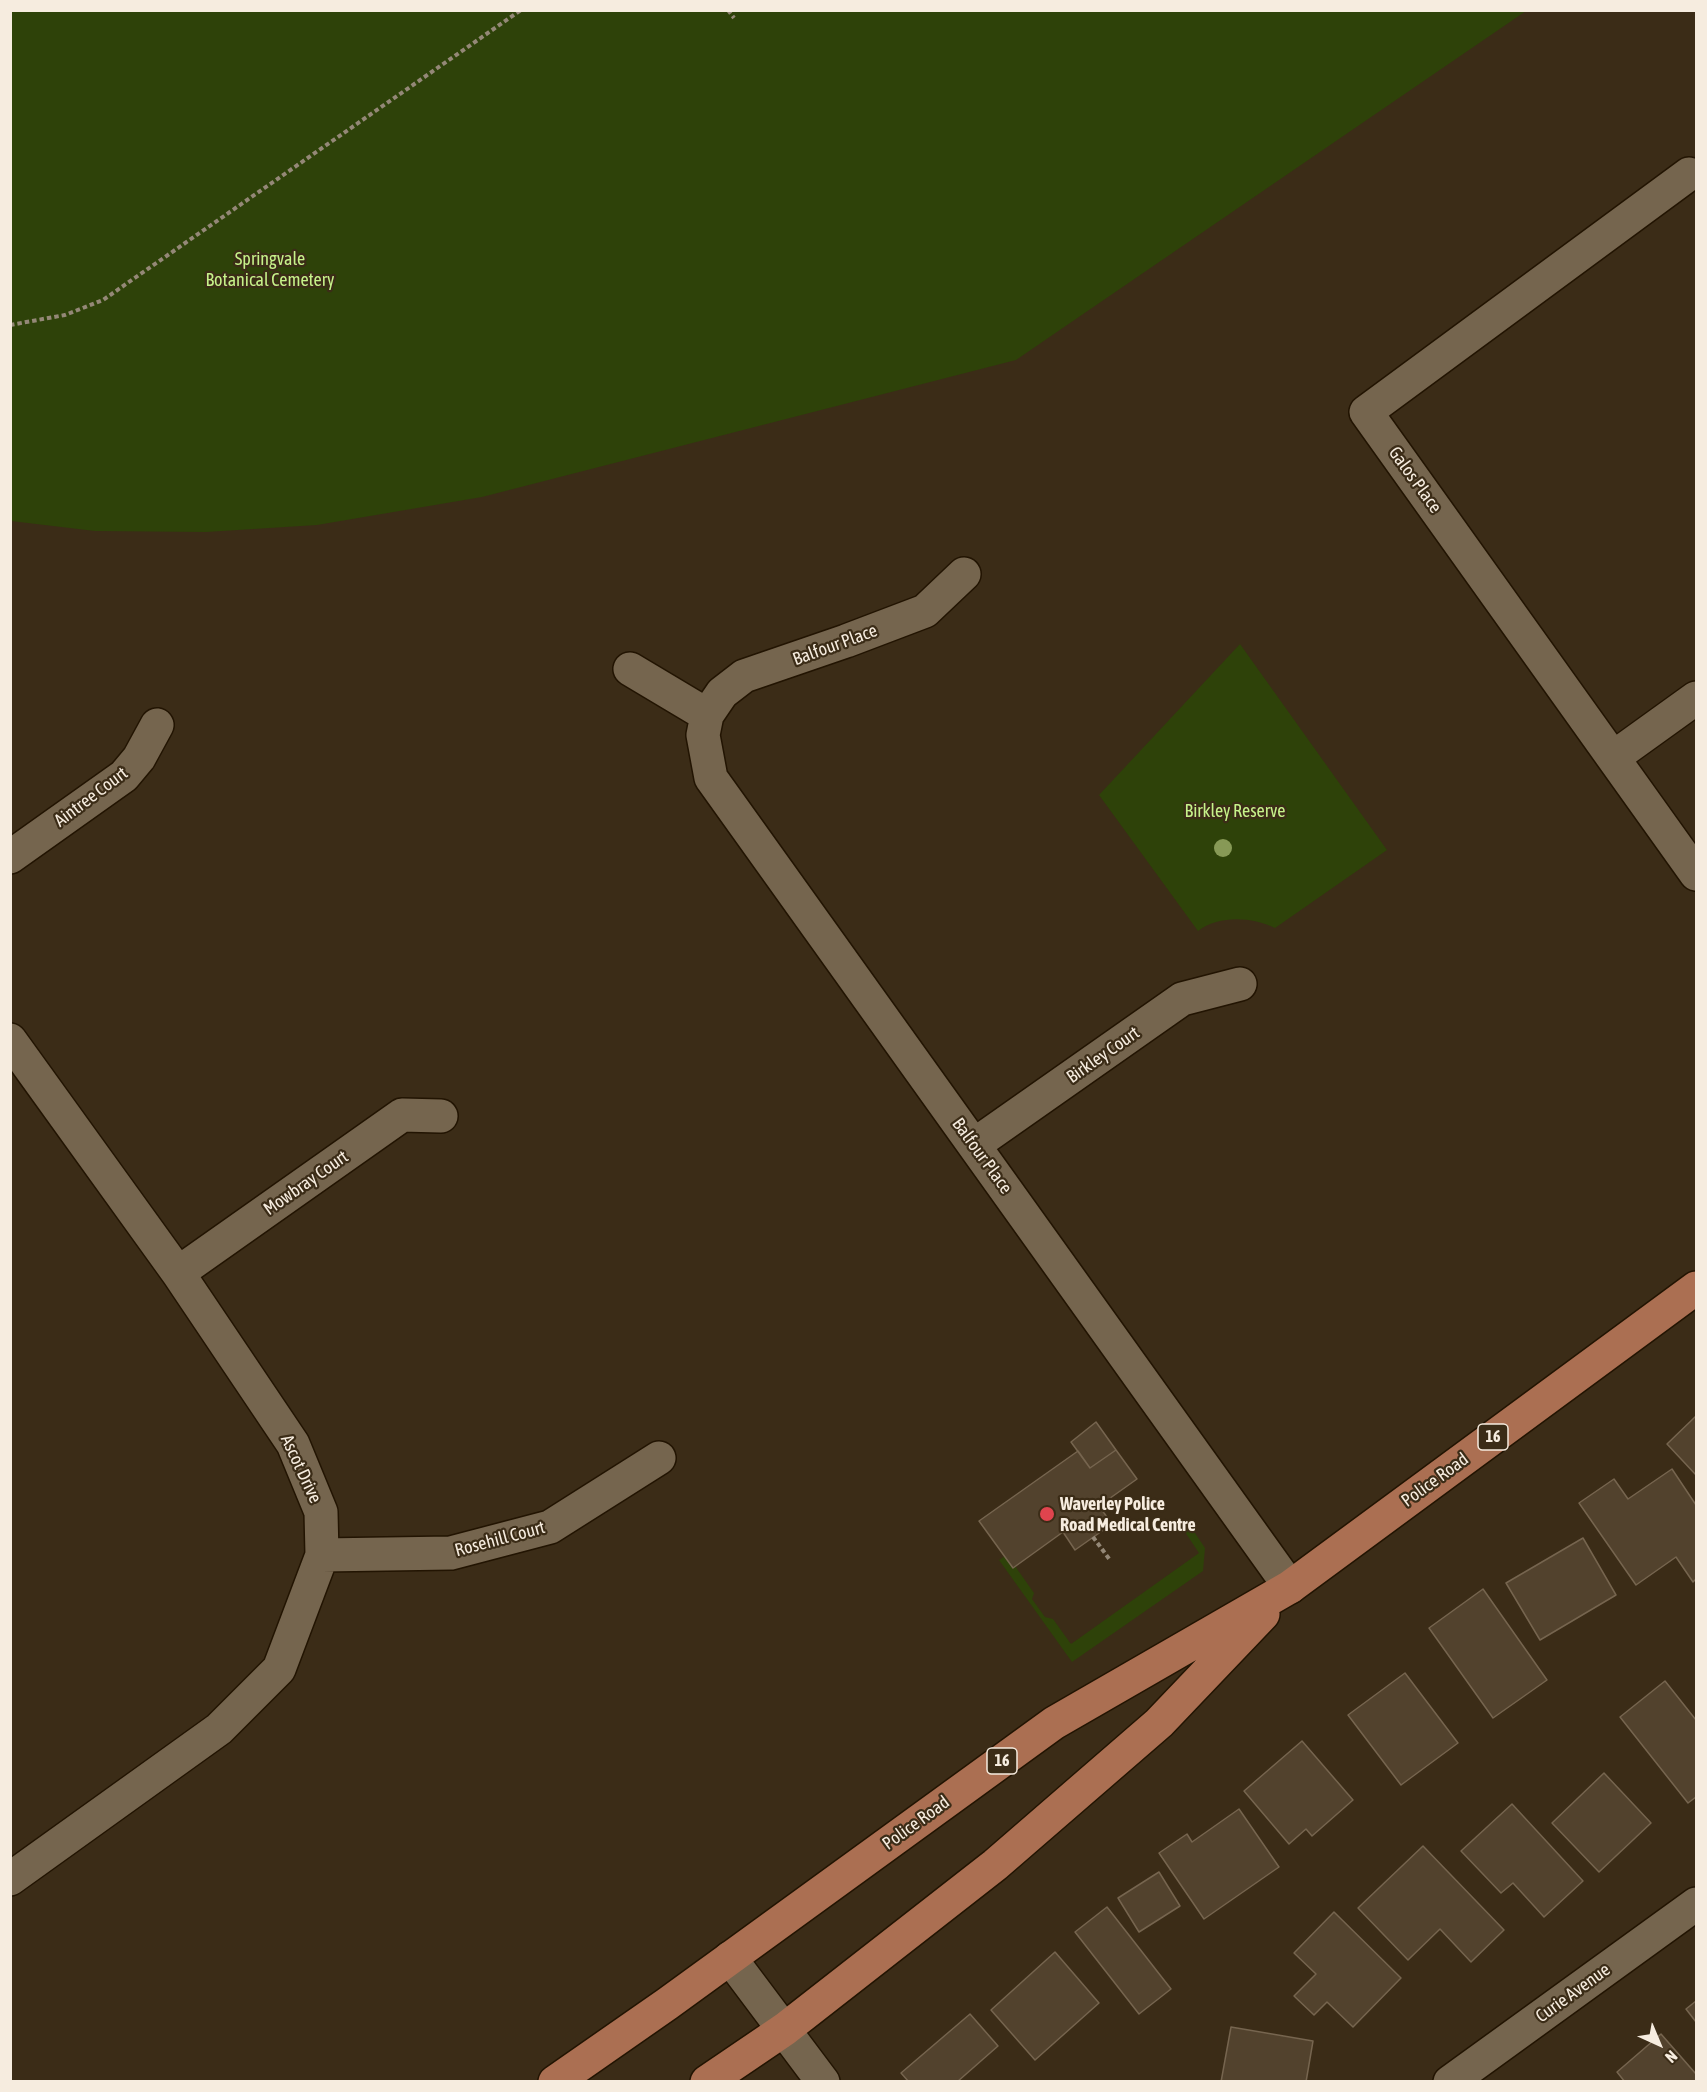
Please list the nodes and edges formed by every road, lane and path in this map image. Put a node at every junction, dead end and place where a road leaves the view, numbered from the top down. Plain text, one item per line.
1 (521, 10) edge
2 (728, 10) edge
3 (734, 18) dead end
4 (1689, 174) dead end
5 (10, 325) edge
6 (964, 574) dead end
7 (630, 669) dead end
8 (1696, 698) edge
9 (708, 715) junction
10 (157, 725) dead end
11 (1614, 757) junction
12 (10, 857) edge
13 (1696, 874) edge
14 (1240, 984) dead end
15 (10, 1040) edge
16 (441, 1116) dead end
17 (974, 1145) junction
18 (178, 1274) junction
19 (1696, 1288) edge
20 (658, 1458) dead end
21 (1093, 1537) dead end
22 (322, 1555) junction
23 (1110, 1560) dead end
24 (1290, 1587) junction
25 (10, 1879) edge
26 (1696, 1904) edge
27 (730, 1958) junction
28 (785, 2029) junction
29 (555, 2082) edge
30 (707, 2082) edge
31 (823, 2082) edge
32 (1450, 2082) edge

1 - 5 path
2 - 3 path
4 - 11 street, Galos Place
6 - 9 street, Balfour Place
7 - 9 street
8 - 11 street
9 - 17 street, Balfour Place
10 - 12 street, Aintree Court
11 - 13 street, Galos Place
14 - 17 street, Birkley Court
15 - 18 street, Ascot Drive
16 - 18 street, Mowbray Court
17 - 24 street, Balfour Place
18 - 22 street, Ascot Drive
19 - 24 main road, Police Road / 16
20 - 22 street, Rosehill Court
21 - 23 path
22 - 25 street, Ascot Drive
24 - 27 main road, Police Road / 16
24 - 28 main road, Police Road / 16
26 - 32 street, Curie Avenue
27 - 28 street
27 - 29 main road, Police Road / 16
28 - 30 main road, Police Road / 16
28 - 31 street

